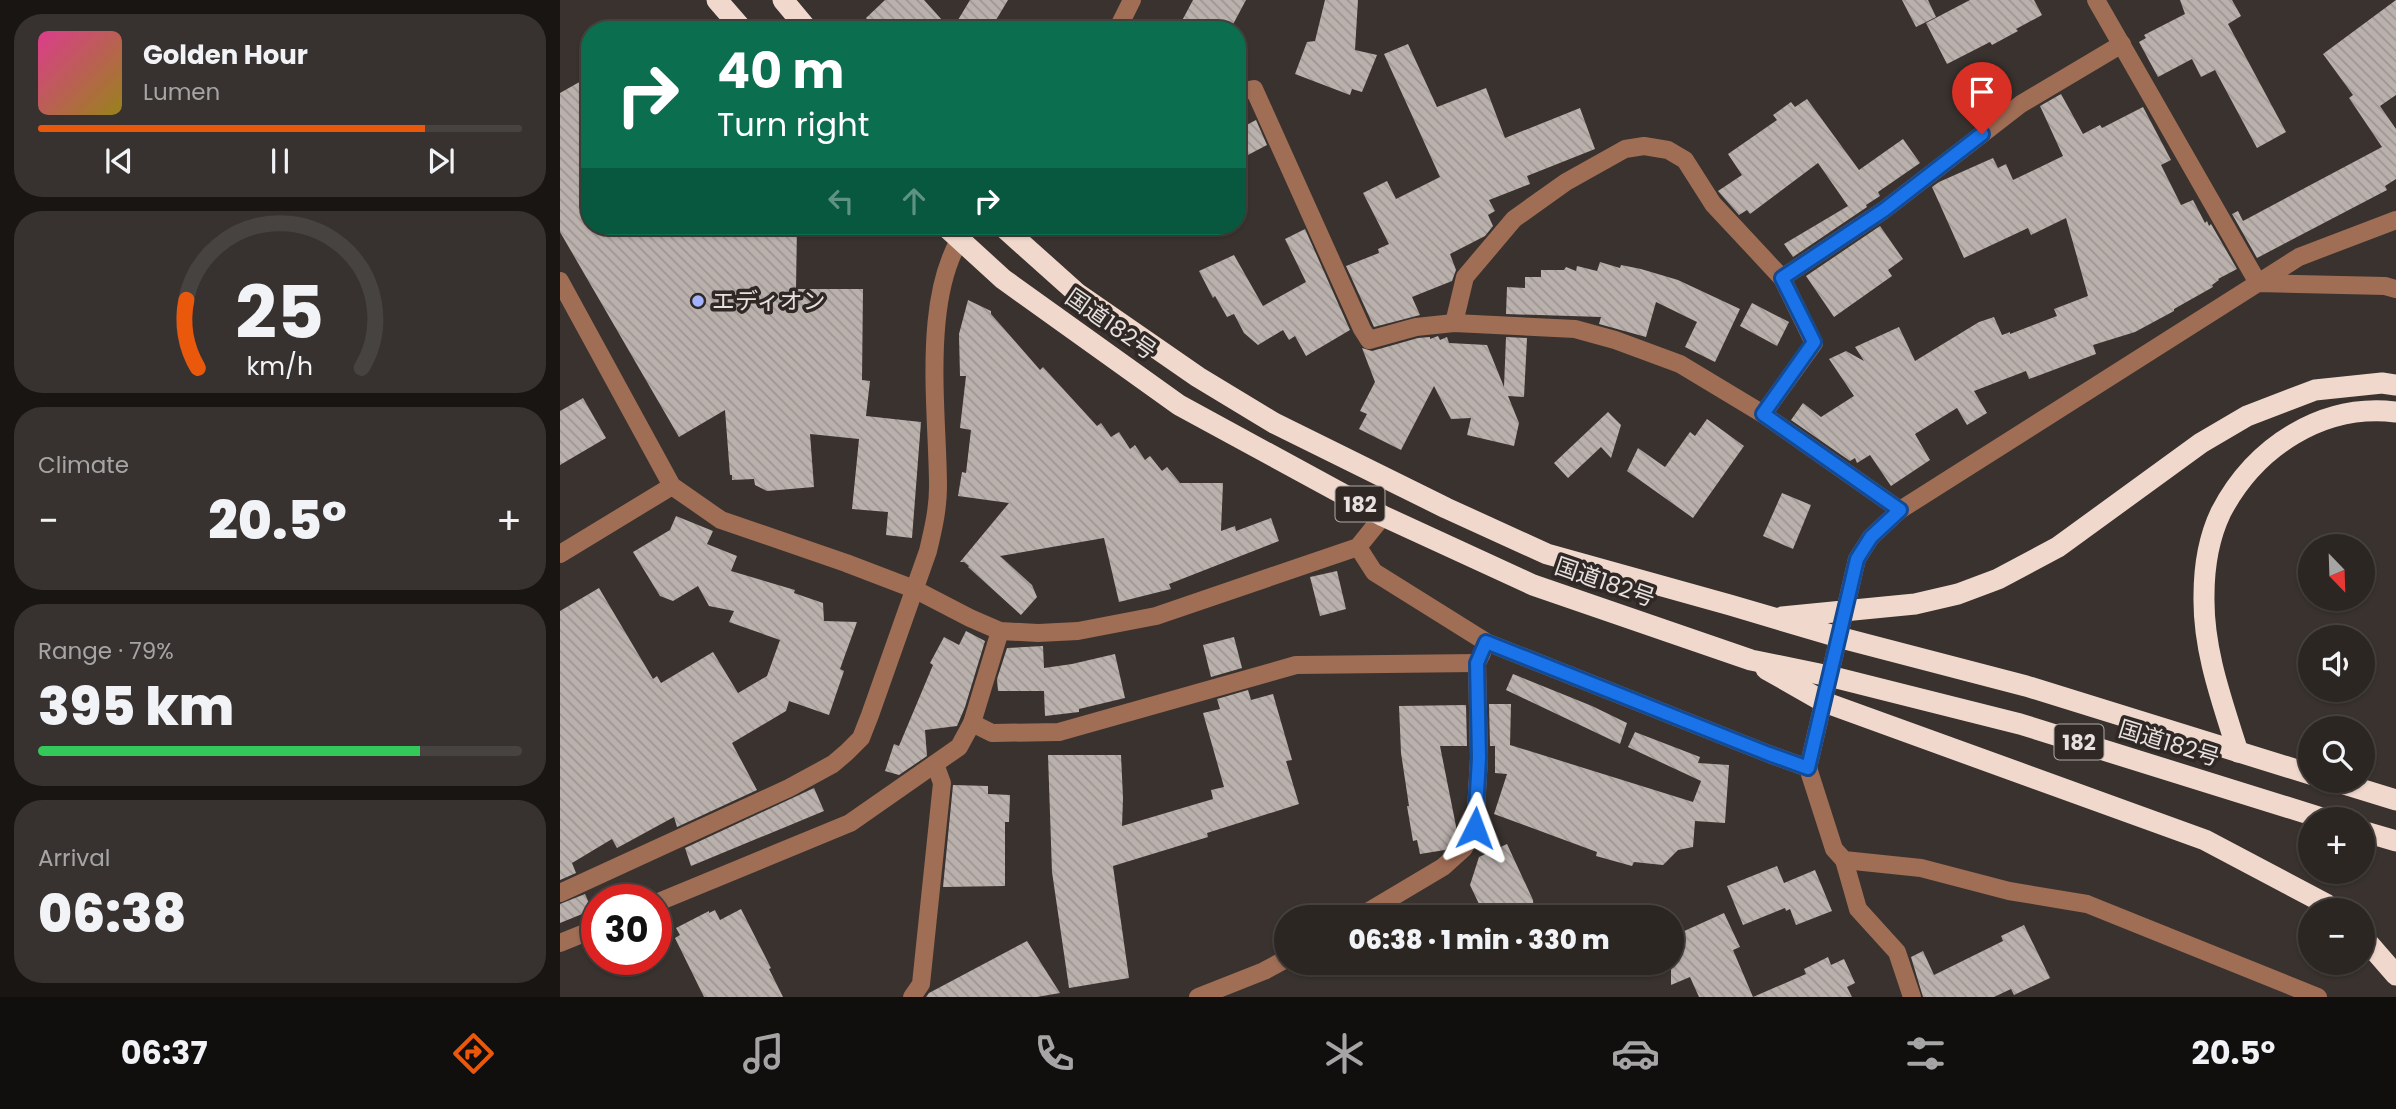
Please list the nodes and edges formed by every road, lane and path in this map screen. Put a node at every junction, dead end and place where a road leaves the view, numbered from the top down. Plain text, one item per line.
1 (717, 0) edge
2 (783, 0) edge
3 (1132, 0) edge
4 (2096, 0) edge
5 (735, 21) edge
6 (800, 21) edge
7 (1122, 21) edge
8 (2122, 44) junction
9 (1246, 90) edge
10 (2396, 220) edge
11 (957, 235) edge
12 (963, 235) edge
13 (1012, 235) edge
14 (1782, 278) junction
15 (560, 281) edge
16 (2258, 283) junction
17 (2396, 289) edge
18 (1454, 323) junction
19 (2396, 385) edge
20 (2396, 412) edge
21 (1763, 414) junction
22 (672, 486) junction
23 (1900, 510) junction
24 (1383, 516) junction
25 (1358, 547) junction
26 (560, 554) edge
27 (914, 589) junction
28 (1845, 609) junction
29 (1773, 618) junction
30 (1000, 631) junction
31 (1838, 637) junction
32 (1486, 642) junction
33 (1751, 660) junction
34 (1477, 663) junction
35 (1829, 676) junction
36 (1824, 702) junction
37 (972, 723) junction
38 (2238, 752) junction
39 (936, 764) junction
40 (1808, 768) junction
41 (2298, 770) edge
42 (2373, 793) edge
43 (2396, 800) edge
44 (2298, 811) edge
45 (2375, 835) edge
46 (2396, 841) edge
47 (1844, 860) junction
48 (560, 893) edge
49 (672, 896) edge
50 (2315, 898) edge
51 (1379, 905) edge
52 (581, 934) edge
53 (560, 943) edge
54 (2375, 951) edge
55 (1274, 966) edge
56 (2396, 975) edge
57 (912, 997) edge
58 (1198, 997) edge
59 (1912, 997) edge
60 (2318, 997) edge

1 - 5 highway
2 - 6 highway
3 - 7 street
4 - 8 street
8 - 14 street
8 - 16 street
9 - 18 street
10 - 16 street
11 - 27 street
12 - 24 highway, 国道182号 / 182
13 - 29 highway, 国道182号 / 182
14 - 18 street
14 - 21 street
15 - 22 street
16 - 17 street
16 - 23 street
18 - 21 street
19 - 28 highway
20 - 38 highway
21 - 23 street
22 - 26 street
22 - 27 street
23 - 28 street
24 - 25 street
24 - 33 highway, 国道182号 / 182
25 - 30 street
25 - 32 street
27 - 30 street
27 - 48 street
28 - 29 highway
28 - 31 street
29 - 31 highway, 国道182号 / 182
30 - 37 street
31 - 35 street
31 - 38 highway, 国道182号 / 182
32 - 34 street
32 - 40 street
33 - 35 highway, 国道182号 / 182
33 - 36 highway
34 - 37 street
34 - 51 street
35 - 36 street
35 - 44 highway, 国道182号 / 182
36 - 40 street
36 - 50 highway
37 - 39 street
38 - 41 highway, 国道182号 / 182
39 - 49 street
39 - 57 street
40 - 47 street
42 - 43 highway
45 - 46 highway
47 - 59 street
47 - 60 street
52 - 53 street
54 - 56 highway
55 - 58 street

